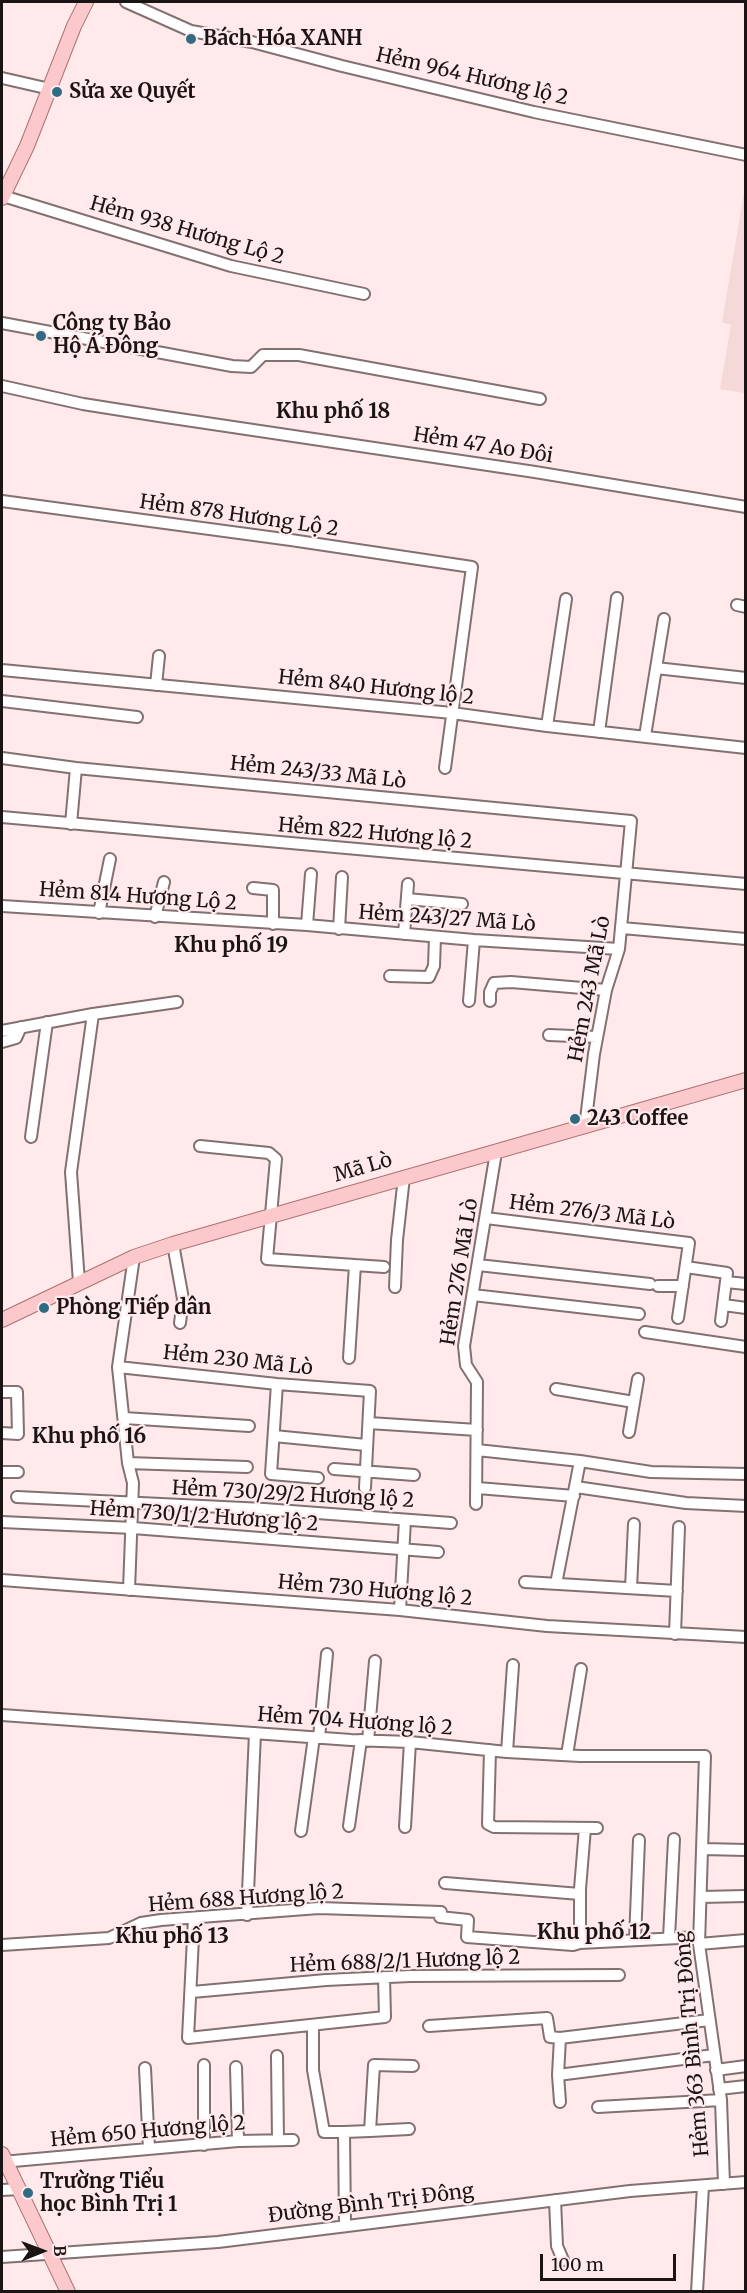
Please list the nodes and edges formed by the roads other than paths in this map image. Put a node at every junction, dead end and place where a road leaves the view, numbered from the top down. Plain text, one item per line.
1 (86, 2) edge
2 (126, 2) edge
3 (2, 78) edge
4 (50, 89) junction
5 (746, 155) edge
6 (2, 197) edge
7 (364, 294) dead end
8 (2, 323) edge
9 (2, 386) edge
10 (540, 399) dead end
11 (2, 501) edge
12 (746, 507) edge
13 (617, 598) dead end
14 (566, 599) dead end
15 (664, 618) dead end
16 (159, 656) dead end
17 (656, 668) junction
18 (2, 670) edge
19 (746, 678) edge
20 (156, 685) junction
21 (2, 701) edge
22 (452, 713) junction
23 (137, 717) dead end
24 (547, 726) junction
25 (599, 732) junction
26 (645, 736) junction
27 (746, 748) edge
28 (2, 758) edge
29 (76, 768) junction
30 (445, 768) dead end
31 (2, 817) edge
32 (631, 821) joint
33 (71, 824) junction
34 (110, 859) dead end
35 (626, 873) junction
36 (311, 874) dead end
37 (342, 877) dead end
38 (164, 882) dead end
39 (408, 884) dead end
40 (746, 884) edge
41 (254, 888) dead end
42 (406, 899) junction
43 (462, 904) dead end
44 (2, 906) edge
45 (99, 913) junction
46 (155, 917) junction
47 (273, 924) junction
48 (307, 925) junction
49 (622, 928) junction
50 (339, 929) junction
51 (404, 934) junction
52 (435, 937) junction
53 (746, 939) edge
54 (474, 940) junction
55 (620, 949) junction
56 (390, 976) dead end
57 (606, 990) junction
58 (469, 1001) dead end
59 (490, 1001) dead end
60 (177, 1002) dead end
61 (93, 1014) junction
62 (47, 1022) junction
63 (21, 1027) junction
64 (2, 1031) edge
65 (549, 1035) dead end
66 (597, 1037) junction
67 (2, 1042) edge
68 (746, 1080) edge
69 (585, 1127) junction
70 (31, 1137) dead end
71 (200, 1146) dead end
72 (496, 1152) junction
73 (404, 1177) junction
74 (270, 1215) junction
75 (486, 1218) junction
76 (173, 1244) junction
77 (134, 1257) junction
78 (355, 1265) junction
79 (478, 1265) junction
80 (384, 1267) dead end
81 (686, 1267) junction
82 (79, 1282) junction
83 (726, 1282) junction
84 (746, 1284) edge
85 (683, 1286) junction
86 (395, 1287) dead end
87 (473, 1295) junction
88 (724, 1305) junction
89 (746, 1308) edge
90 (639, 1314) dead end
91 (678, 1318) dead end
92 (2, 1320) edge
93 (721, 1321) dead end
94 (180, 1323) dead end
95 (645, 1332) dead end
96 (746, 1347) edge
97 (349, 1358) dead end
98 (118, 1367) junction
99 (638, 1379) dead end
100 (278, 1384) junction
101 (556, 1389) dead end
102 (2, 1392) edge
103 (634, 1402) junction
104 (124, 1418) junction
105 (369, 1423) junction
106 (249, 1426) dead end
107 (477, 1430) junction
108 (2, 1432) edge
109 (629, 1432) dead end
110 (274, 1436) junction
111 (366, 1445) junction
112 (477, 1450) junction
113 (580, 1461) junction
114 (128, 1463) junction
115 (247, 1467) dead end
116 (334, 1469) dead end
117 (2, 1472) edge
118 (18, 1472) dead end
119 (366, 1472) junction
120 (746, 1474) edge
121 (414, 1475) dead end
122 (318, 1478) dead end
123 (365, 1488) dead end
124 (478, 1488) junction
125 (575, 1492) junction
126 (17, 1497) dead end
127 (134, 1504) junction
128 (476, 1504) dead end
129 (746, 1506) edge
130 (405, 1520) junction
131 (2, 1522) edge
132 (451, 1523) dead end
133 (634, 1524) dead end
134 (679, 1527) dead end
135 (133, 1528) junction
136 (404, 1550) junction
137 (438, 1552) dead end
138 (2, 1580) edge
139 (525, 1582) dead end
140 (556, 1584) junction
141 (631, 1588) junction
142 (129, 1590) junction
143 (677, 1591) junction
144 (400, 1610) junction
145 (675, 1634) junction
146 (745, 1637) edge
147 (327, 1654) dead end
148 (375, 1661) dead end
149 (513, 1665) dead end
150 (581, 1668) dead end
151 (2, 1715) edge
152 (255, 1733) junction
153 (317, 1737) junction
154 (364, 1740) junction
155 (410, 1742) junction
156 (490, 1750) junction
157 (507, 1752) junction
158 (567, 1755) junction
159 (705, 1756) joint
160 (349, 1826) dead end
161 (405, 1827) dead end
162 (302, 1832) dead end
163 (674, 1839) dead end
164 (639, 1840) dead end
165 (703, 1850) junction
166 (746, 1850) edge
167 (445, 1883) dead end
168 (580, 1894) junction
169 (746, 1896) edge
170 (701, 1898) junction
171 (247, 1915) junction
172 (194, 1918) junction
173 (669, 1938) junction
174 (635, 1940) junction
175 (699, 1940) junction
176 (746, 1940) edge
177 (579, 1943) junction
178 (2, 1945) edge
179 (619, 1975) dead end
180 (384, 1977) junction
181 (192, 1992) junction
182 (709, 2020) junction
183 (313, 2025) junction
184 (429, 2026) dead end
185 (560, 2038) junction
186 (714, 2055) junction
187 (277, 2056) dead end
188 (204, 2065) dead end
189 (413, 2066) dead end
190 (746, 2066) edge
191 (236, 2067) dead end
192 (145, 2068) dead end
193 (716, 2070) junction
194 (558, 2074) junction
195 (746, 2086) edge
196 (720, 2095) junction
197 (560, 2102) dead end
198 (598, 2107) dead end
199 (409, 2129) dead end
200 (370, 2131) junction
201 (344, 2132) junction
202 (278, 2140) junction
203 (293, 2140) dead end
204 (238, 2141) junction
205 (204, 2145) junction
206 (149, 2149) junction
207 (3, 2159) edge
208 (746, 2182) edge
209 (724, 2184) junction
210 (703, 2186) junction
211 (19, 2188) junction
212 (2, 2190) edge
213 (555, 2200) junction
214 (345, 2226) junction
215 (49, 2253) junction
216 (2, 2257) edge
217 (563, 2260) dead end
218 (68, 2292) edge
219 (698, 2292) edge

1 - 4 main road
2 - 5 street, Hẻm 964 Hương lộ 2
3 - 4 street
4 - 6 main road
6 - 7 street, Hẻm 938 Hương Lộ 2
8 - 10 street
9 - 12 street, Hẻm 47 Ao Đôi
11 - 22 street, Hẻm 878 Hương Lộ 2
13 - 25 street
14 - 24 street
15 - 17 street
16 - 20 street
17 - 19 street
17 - 26 street
18 - 20 street, Hẻm 840 Hương lộ 2
20 - 22 street, Hẻm 840 Hương lộ 2
21 - 23 street
22 - 24 street, Hẻm 840 Hương lộ 2
22 - 30 street
24 - 25 street, Hẻm 840 Hương lộ 2
25 - 26 street, Hẻm 840 Hương lộ 2
26 - 27 street, Hẻm 840 Hương lộ 2
28 - 29 street, Hẻm 243/33 Mã Lò
29 - 32 street, Hẻm 243/33 Mã Lò
29 - 33 street
31 - 33 street, Hẻm 822 Hương lộ 2
32 - 35 street, Hẻm 243 Mã Lò
33 - 35 street, Hẻm 822 Hương lộ 2
34 - 45 street
35 - 40 street, Hẻm 822 Hương lộ 2
35 - 49 street, Hẻm 243 Mã Lò
36 - 48 street
37 - 50 street
38 - 46 street
39 - 42 street
41 - 47 street
42 - 43 street
42 - 51 street
44 - 45 street, Hẻm 814 Hương Lộ 2
45 - 46 street, Hẻm 814 Hương Lộ 2
46 - 47 street, Hẻm 814 Hương Lộ 2
47 - 48 street, Hẻm 243/27 Mã Lò
48 - 50 street, Hẻm 243/27 Mã Lò
49 - 53 street
49 - 55 street, Hẻm 243 Mã Lò
50 - 51 street, Hẻm 243/27 Mã Lò
51 - 52 street, Hẻm 243/27 Mã Lò
52 - 54 street, Hẻm 243/27 Mã Lò
52 - 56 street
54 - 55 street, Hẻm 243/27 Mã Lò
54 - 58 street
55 - 57 street, Hẻm 243 Mã Lò
57 - 59 street
57 - 66 street, Hẻm 243 Mã Lò
60 - 61 street
61 - 62 street
61 - 82 street
62 - 63 street
62 - 70 street
63 - 64 street
63 - 67 street
65 - 66 street
66 - 69 street, Hẻm 243 Mã Lò
68 - 69 main road, Mã Lò
69 - 72 main road, Mã Lò
71 - 74 street
72 - 73 main road, Mã Lò
72 - 75 street, Hẻm 276 Mã Lò
73 - 74 main road, Mã Lò
73 - 86 street
74 - 76 main road, Mã Lò
74 - 78 street
75 - 79 street, Hẻm 276 Mã Lò
75 - 81 street, Hẻm 276/3 Mã Lò
76 - 77 main road, Mã Lò
76 - 94 street
77 - 82 main road, Mã Lò
77 - 98 street
78 - 80 street
78 - 97 street
79 - 85 street
79 - 87 street, Hẻm 276 Mã Lò
81 - 83 street
81 - 85 street, Hẻm 276/3 Mã Lò
82 - 92 main road, Mã Lò
83 - 84 street
83 - 88 street
85 - 91 street, Hẻm 276/3 Mã Lò
87 - 90 street
87 - 107 street, Hẻm 276 Mã Lò
88 - 89 street
88 - 93 street
95 - 96 street
98 - 100 street, Hẻm 230 Mã Lò
98 - 104 street
99 - 103 street
100 - 105 street, Hẻm 230 Mã Lò
100 - 110 street
101 - 103 street
102 - 108 street
103 - 109 street
104 - 106 street
104 - 114 street
105 - 107 street
105 - 111 street, Hẻm 230 Mã Lò
107 - 112 street, Hẻm 276 Mã Lò
110 - 111 street
110 - 122 street
111 - 119 street, Hẻm 230 Mã Lò
112 - 113 street
112 - 124 street, Hẻm 276 Mã Lò
113 - 120 street
113 - 125 street
114 - 115 street
114 - 127 street
116 - 119 street
117 - 118 street
119 - 121 street
119 - 123 street, Hẻm 230 Mã Lò
124 - 125 street
124 - 128 street, Hẻm 276 Mã Lò
125 - 129 street
125 - 140 street
126 - 127 street, Hẻm 730/29/2 Hương lộ 2
127 - 130 street, Hẻm 730/29/2 Hương lộ 2
127 - 135 street
130 - 132 street, Hẻm 730/29/2 Hương lộ 2
130 - 136 street
131 - 135 street, Hẻm 730/1/2 Hương lộ 2
133 - 141 street
134 - 143 street
135 - 136 street, Hẻm 730/1/2 Hương lộ 2
135 - 142 street
136 - 137 street, Hẻm 730/1/2 Hương lộ 2
136 - 144 street
138 - 142 street, Hẻm 730 Hương lộ 2
139 - 140 street
140 - 141 street
141 - 143 street
142 - 144 street, Hẻm 730 Hương lộ 2
143 - 145 street
144 - 145 street, Hẻm 730 Hương lộ 2
145 - 146 street, Hẻm 730 Hương lộ 2
147 - 153 street
148 - 154 street
149 - 157 street
150 - 158 street
151 - 152 street, Hẻm 704 Hương lộ 2
152 - 153 street, Hẻm 704 Hương lộ 2
152 - 171 street
153 - 154 street, Hẻm 704 Hương lộ 2
153 - 162 street
154 - 155 street, Hẻm 704 Hương lộ 2
154 - 160 street
155 - 156 street, Hẻm 704 Hương lộ 2
155 - 161 street
156 - 157 street, Hẻm 704 Hương lộ 2
156 - 168 street
157 - 158 street, Hẻm 704 Hương lộ 2
158 - 159 street, Hẻm 704 Hương lộ 2
159 - 165 street, Hẻm 363 Bình Trị Đông
163 - 173 street
164 - 174 street
165 - 166 street
165 - 170 street, Hẻm 363 Bình Trị Đông
167 - 168 street
168 - 177 street
169 - 170 street
170 - 175 street, Hẻm 363 Bình Trị Đông
171 - 172 street, Hẻm 688 Hương lộ 2
171 - 177 street, Hẻm 688 Hương lộ 2
172 - 178 street, Hẻm 688 Hương lộ 2
172 - 181 street
173 - 174 street
173 - 175 street
174 - 177 street
175 - 176 street
175 - 182 street, Hẻm 363 Bình Trị Đông
179 - 180 street, Hẻm 688/2/1 Hương lộ 2
180 - 181 street, Hẻm 688/2/1 Hương lộ 2
180 - 183 street
181 - 183 street
182 - 185 street
182 - 186 street, Hẻm 363 Bình Trị Đông
183 - 201 street
184 - 185 street
185 - 194 street
186 - 193 street, Hẻm 363 Bình Trị Đông
186 - 194 street
187 - 202 street
188 - 205 street
189 - 200 street
190 - 193 street
191 - 204 street
192 - 206 street
193 - 196 street, Hẻm 363 Bình Trị Đông
194 - 197 street
195 - 196 street
196 - 198 street
196 - 209 street, Hẻm 363 Bình Trị Đông
199 - 200 street
200 - 201 street
201 - 214 street
202 - 203 street, Hẻm 650 Hương lộ 2
202 - 204 street, Hẻm 650 Hương lộ 2
204 - 205 street, Hẻm 650 Hương lộ 2
205 - 206 street, Hẻm 650 Hương lộ 2
206 - 207 street, Hẻm 650 Hương lộ 2
207 - 211 main road
208 - 209 street, Đường Bình Trị Đông
209 - 210 street, Đường Bình Trị Đông
210 - 213 street, Đường Bình Trị Đông
210 - 219 street
211 - 212 street
211 - 215 main road
213 - 214 street, Đường Bình Trị Đông
213 - 217 street
214 - 215 street, Đường Bình Trị Đông
215 - 216 street, Đường Bình Trị Đông
215 - 218 main road

